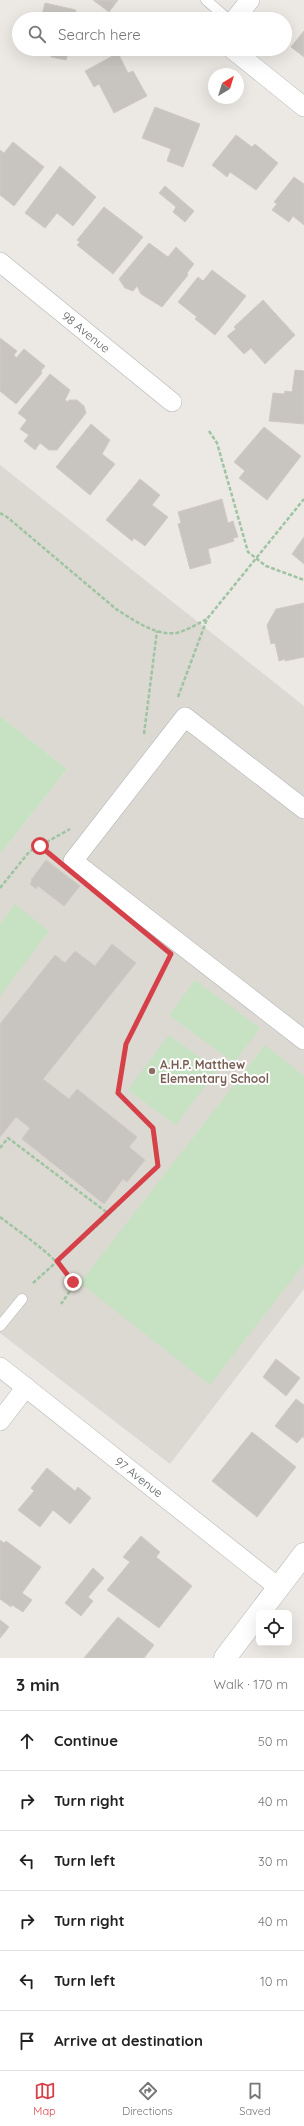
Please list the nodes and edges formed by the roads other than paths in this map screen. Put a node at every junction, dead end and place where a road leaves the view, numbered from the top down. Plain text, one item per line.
1 (206, 0) edge
2 (250, 0) edge
3 (220, 12) edge
4 (241, 12) edge
5 (241, 56) edge
6 (304, 107) edge
7 (0, 262) edge
8 (172, 402) dead end
9 (304, 810) edge
10 (304, 1040) edge
11 (22, 1299) dead end
12 (0, 1326) edge
13 (0, 1367) edge
14 (26, 1387) junction
15 (0, 1421) edge
16 (304, 1554) edge
17 (278, 1587) junction
18 (225, 1658) edge

1 - 3 lane
2 - 4 street
5 - 6 street
7 - 8 street, 98 Avenue
9 - 10 street
11 - 12 lane
13 - 14 street, 97 Avenue
14 - 15 street
14 - 17 street, 97 Avenue
16 - 17 street
17 - 18 street

